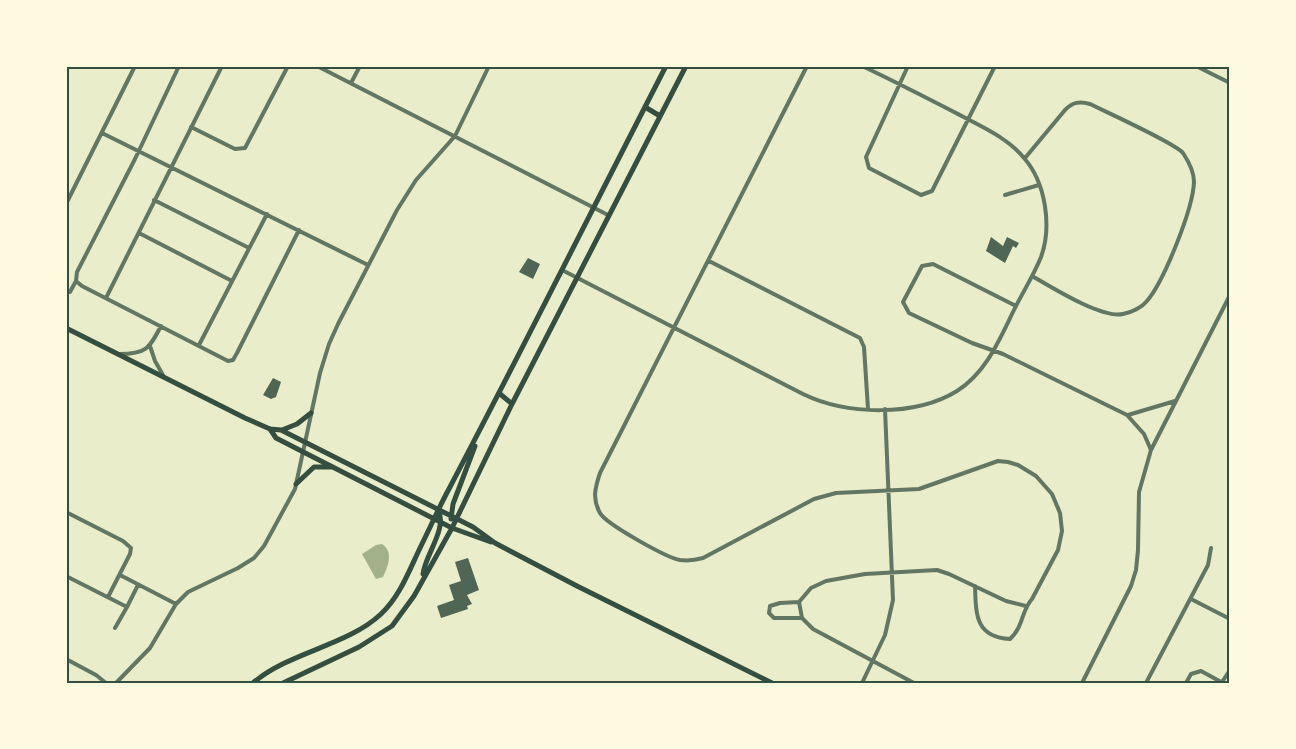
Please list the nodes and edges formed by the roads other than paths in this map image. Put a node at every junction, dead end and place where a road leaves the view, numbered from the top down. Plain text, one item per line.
1 (135, 66) edge
2 (179, 66) edge
3 (222, 66) edge
4 (288, 66) edge
5 (317, 66) edge
6 (360, 66) edge
7 (489, 66) edge
8 (666, 66) edge
9 (686, 66) edge
10 (807, 66) edge
11 (862, 66) edge
12 (908, 66) edge
13 (995, 66) edge
14 (1196, 66) edge
15 (351, 83) junction
16 (1230, 83) edge
17 (900, 84) junction
18 (645, 107) junction
19 (660, 116) junction
20 (968, 120) junction
21 (191, 127) junction
22 (102, 133) junction
23 (455, 136) junction
24 (139, 151) junction
25 (1025, 158) junction
26 (171, 167) junction
27 (1039, 185) junction
28 (1005, 195) dead end
29 (154, 200) junction
30 (66, 204) edge
31 (594, 207) junction
32 (267, 214) junction
33 (608, 215) junction
34 (299, 230) junction
35 (139, 233) junction
36 (249, 248) junction
37 (708, 261) junction
38 (368, 265) junction
39 (562, 270) junction
40 (1032, 276) junction
41 (577, 278) junction
42 (76, 281) junction
43 (232, 281) junction
44 (70, 292) dead end
45 (1230, 295) edge
46 (106, 298) junction
47 (1016, 306) junction
48 (161, 326) junction
49 (674, 327) junction
50 (66, 328) edge
51 (199, 345) junction
52 (150, 346) junction
53 (994, 351) junction
54 (118, 354) junction
55 (165, 378) junction
56 (499, 393) junction
57 (1175, 402) junction
58 (512, 404) junction
59 (868, 409) junction
60 (885, 409) junction
61 (311, 413) junction
62 (1127, 415) junction
63 (270, 429) junction
64 (281, 430) junction
65 (480, 433) junction
66 (304, 442) junction
67 (302, 450) junction
68 (1151, 450) junction
69 (333, 467) junction
70 (296, 484) junction
71 (890, 491) junction
72 (438, 510) junction
73 (66, 512) edge
74 (453, 518) junction
75 (434, 519) junction
76 (441, 522) junction
77 (452, 528) junction
78 (495, 543) junction
79 (1211, 548) dead end
80 (894, 572) junction
81 (120, 575) junction
82 (66, 576) edge
83 (422, 579) junction
84 (138, 585) junction
85 (975, 586) junction
86 (108, 597) junction
87 (1191, 598) junction
88 (799, 602) junction
89 (176, 604) junction
90 (1026, 606) junction
91 (126, 607) junction
92 (802, 618) junction
93 (1230, 619) edge
94 (115, 628) dead end
95 (66, 659) edge
96 (873, 662) junction
97 (1230, 670) edge
98 (106, 683) edge
99 (116, 683) edge
100 (253, 683) edge
101 (283, 683) edge
102 (772, 683) edge
103 (862, 683) edge
104 (914, 683) edge
105 (1082, 683) edge
106 (1146, 683) edge
107 (1186, 683) edge
108 (1222, 683) edge

1 - 22 street
2 - 24 street
3 - 21 street
4 - 21 street
5 - 15 street
6 - 15 street
7 - 23 street
8 - 18 main road
9 - 19 main road
10 - 37 street
11 - 17 street
12 - 17 street
13 - 20 street
14 - 16 street
15 - 23 street
17 - 20 street
17 - 20 street
18 - 19 main road
18 - 31 main road
19 - 33 main road
20 - 25 street
21 - 26 street
22 - 24 street
22 - 30 street
23 - 31 street
23 - 38 street
24 - 26 street
24 - 42 street
25 - 27 street
25 - 40 street
26 - 29 street
26 - 32 street
27 - 28 street
27 - 40 street
29 - 35 street
29 - 36 street
31 - 33 street
31 - 39 main road
32 - 34 street
32 - 36 street
33 - 41 main road
34 - 38 street
34 - 51 street
35 - 43 street
35 - 46 street
36 - 43 street
37 - 49 street
37 - 59 street
38 - 61 street
39 - 41 street
39 - 56 main road
40 - 47 street
41 - 49 street
41 - 58 main road
42 - 44 street
42 - 46 street
43 - 51 street
45 - 57 street
46 - 48 street
47 - 53 street
47 - 53 street
48 - 51 street
48 - 52 street
49 - 59 street
49 - 71 street
50 - 54 main road
52 - 54 street
52 - 55 street
53 - 60 street
53 - 62 street
54 - 55 main road
55 - 63 main road
56 - 58 main road
56 - 65 main road
57 - 62 street
57 - 68 street
58 - 74 main road
59 - 60 street
60 - 71 street
61 - 64 main road
61 - 66 street
62 - 68 street
63 - 64 main road
63 - 67 main road
64 - 66 main road
65 - 72 main road
65 - 74 main road
66 - 67 street
66 - 72 main road
67 - 69 main road
67 - 70 street
68 - 105 street
69 - 70 main road
69 - 75 main road
70 - 89 street
71 - 80 street
71 - 90 street
72 - 74 main road
72 - 75 main road
72 - 76 main road
73 - 81 street
74 - 77 main road
74 - 78 main road
75 - 76 main road
75 - 100 main road
76 - 77 main road
76 - 83 main road
77 - 78 main road
77 - 83 main road
78 - 102 main road
79 - 87 street
80 - 85 street
80 - 88 street
80 - 96 street
81 - 84 street
81 - 86 street
82 - 86 street
83 - 101 main road
84 - 89 street
84 - 91 street
85 - 90 street
85 - 90 street
86 - 91 street
87 - 93 street
87 - 106 street
88 - 92 street
88 - 92 street
89 - 99 street
91 - 94 street
92 - 96 street
95 - 98 street
96 - 103 street
96 - 104 street
97 - 108 street
107 - 108 street

